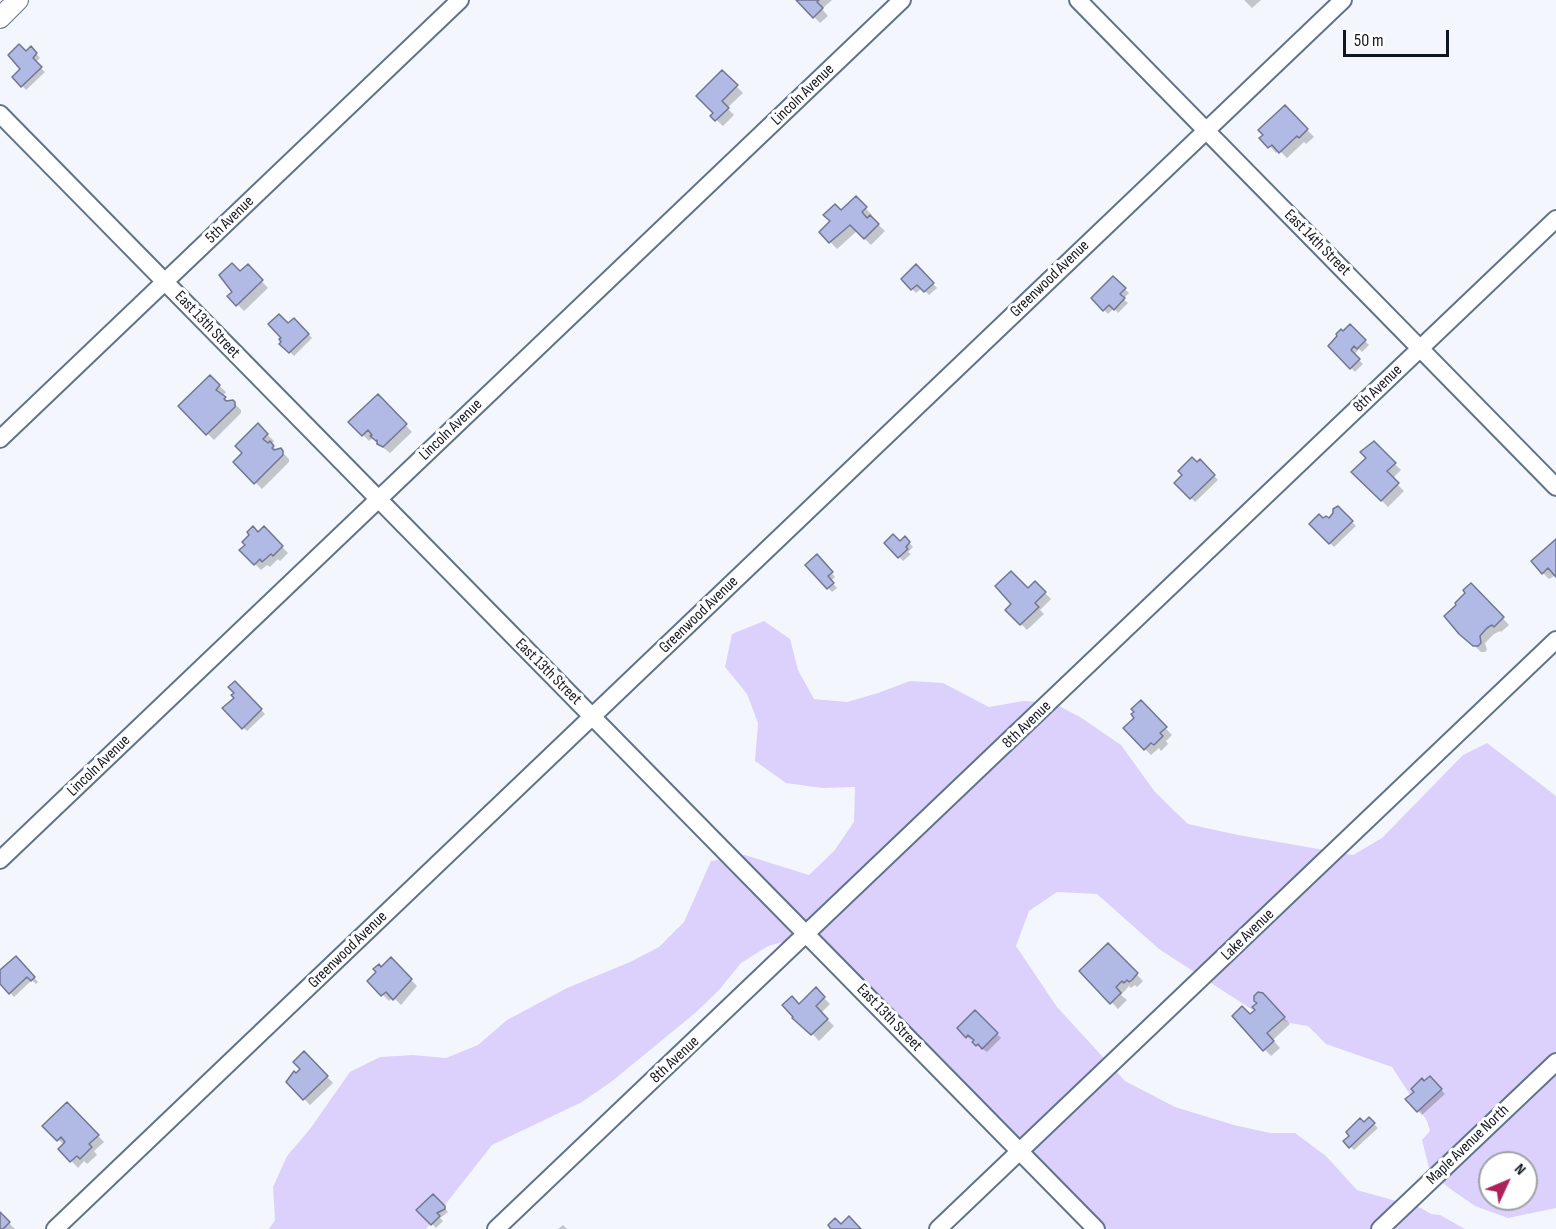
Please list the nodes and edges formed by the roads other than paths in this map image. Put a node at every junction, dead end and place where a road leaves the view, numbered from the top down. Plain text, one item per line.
1 (18, 0) edge
2 (460, 0) edge
3 (902, 0) edge
4 (1077, 0) edge
5 (1343, 0) edge
6 (0, 18) edge
7 (0, 114) edge
8 (1206, 131) junction
9 (1556, 219) edge
10 (165, 282) junction
11 (1421, 349) junction
12 (0, 439) edge
13 (1556, 487) edge
14 (378, 500) junction
15 (1556, 640) edge
16 (592, 717) junction
17 (0, 860) edge
18 (807, 935) junction
19 (1556, 1062) edge
20 (1020, 1152) junction
21 (55, 1229) edge
22 (496, 1229) edge
23 (938, 1229) edge
24 (1096, 1229) edge
25 (1380, 1229) edge

1 - 6 street
2 - 10 street, 5th Avenue
3 - 14 street, Lincoln Avenue
4 - 8 street, East 14th Street
5 - 8 street, Greenwood Avenue
7 - 10 street, East 13th Street
8 - 11 street, East 14th Street
8 - 16 street, Greenwood Avenue
9 - 11 street, 8th Avenue
10 - 12 street, 5th Avenue
10 - 14 street, East 13th Street
11 - 13 street, East 14th Street
11 - 18 street, 8th Avenue
14 - 16 street, East 13th Street
14 - 17 street, Lincoln Avenue
15 - 20 street, Lake Avenue
16 - 18 street, East 13th Street
16 - 21 street, Greenwood Avenue
18 - 20 street, East 13th Street
18 - 22 street, 8th Avenue
19 - 25 street, Maple Avenue North
20 - 23 street, Lake Avenue
20 - 24 street, East 13th Street

